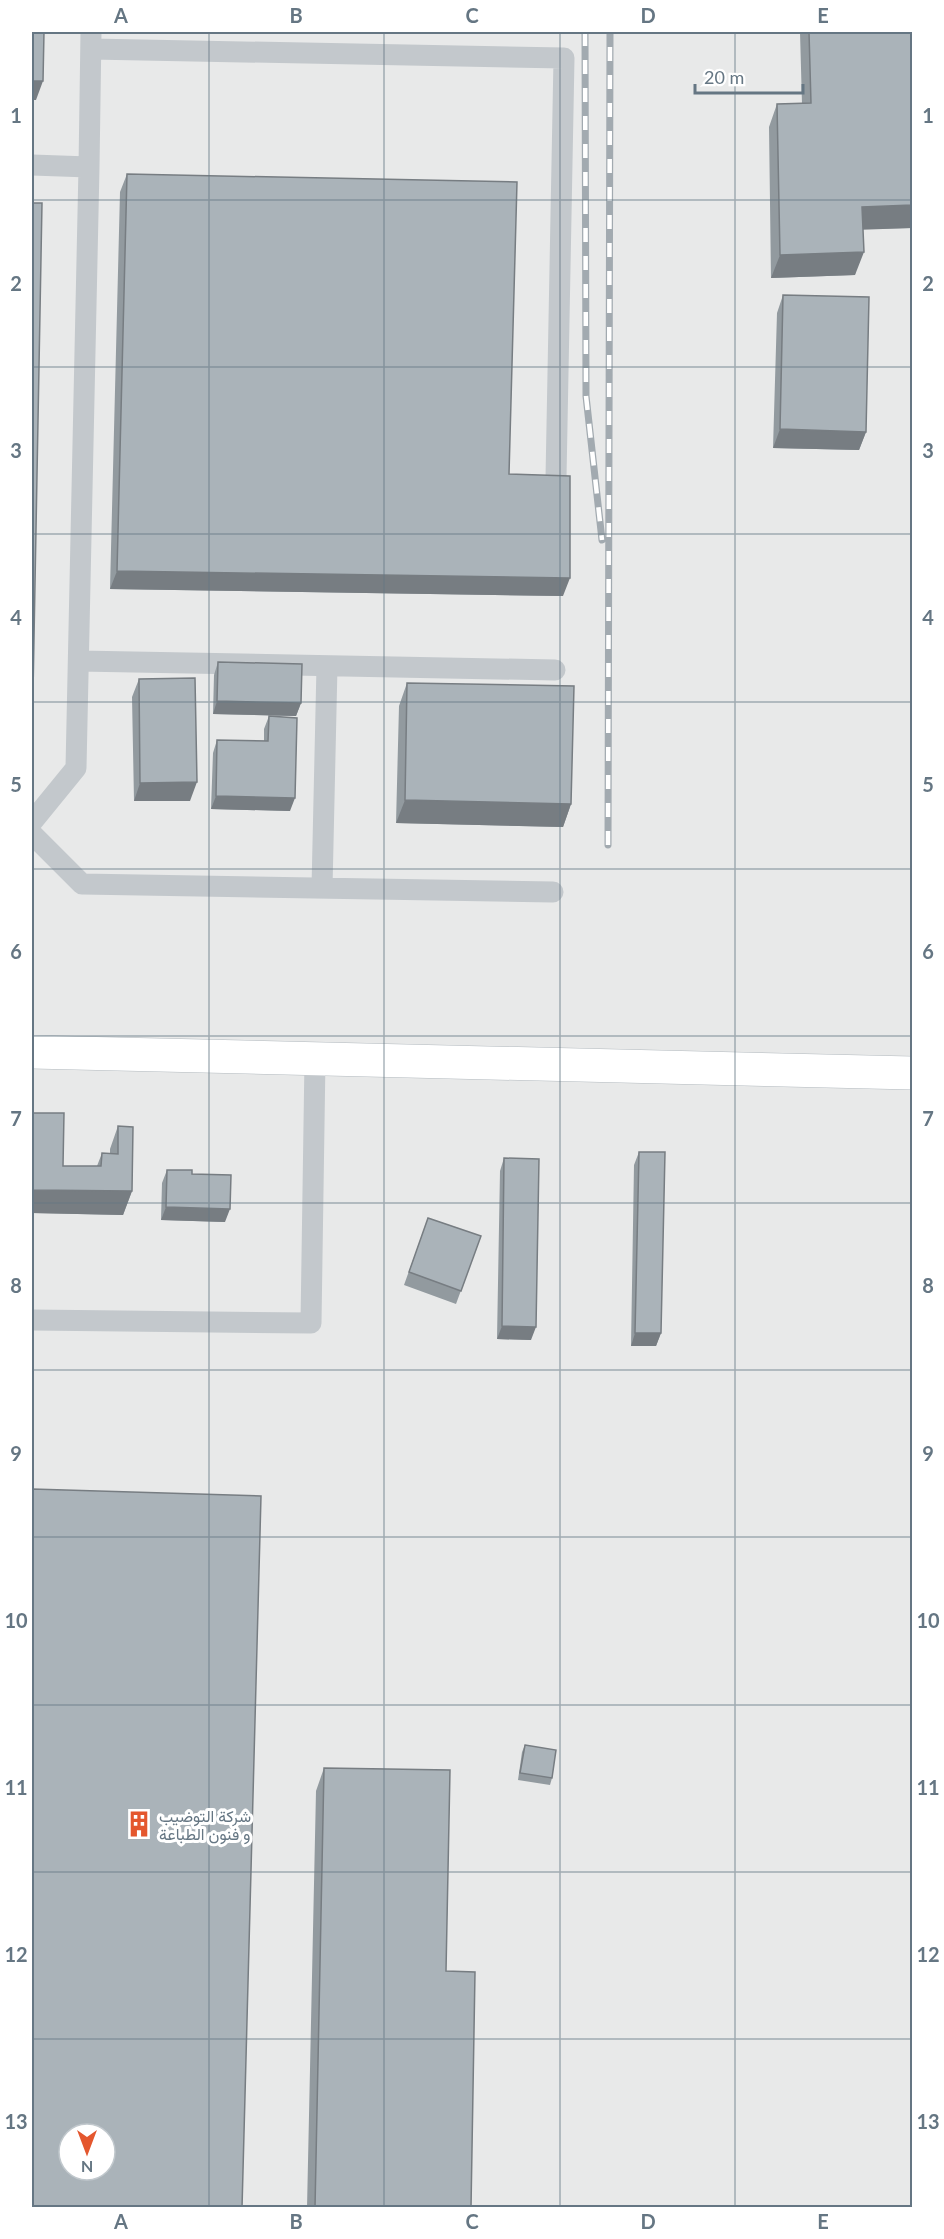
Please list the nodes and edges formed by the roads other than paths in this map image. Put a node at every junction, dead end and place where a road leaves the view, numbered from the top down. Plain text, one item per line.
1 (91, 40) edge
2 (32, 165) edge
3 (89, 166) junction
4 (556, 478) edge
5 (79, 661) junction
6 (327, 666) junction
7 (555, 670) dead end
8 (32, 822) edge
9 (32, 834) edge
10 (321, 888) junction
11 (554, 892) dead end
12 (32, 1052) edge
13 (315, 1059) junction
14 (912, 1073) edge
15 (32, 1320) edge

1 - 3 lane
1 - 4 lane
2 - 3 lane
3 - 5 lane
5 - 6 lane
5 - 8 lane
6 - 7 lane
6 - 10 lane
9 - 10 lane
10 - 11 lane
12 - 13 main road
13 - 14 main road
13 - 15 lane

